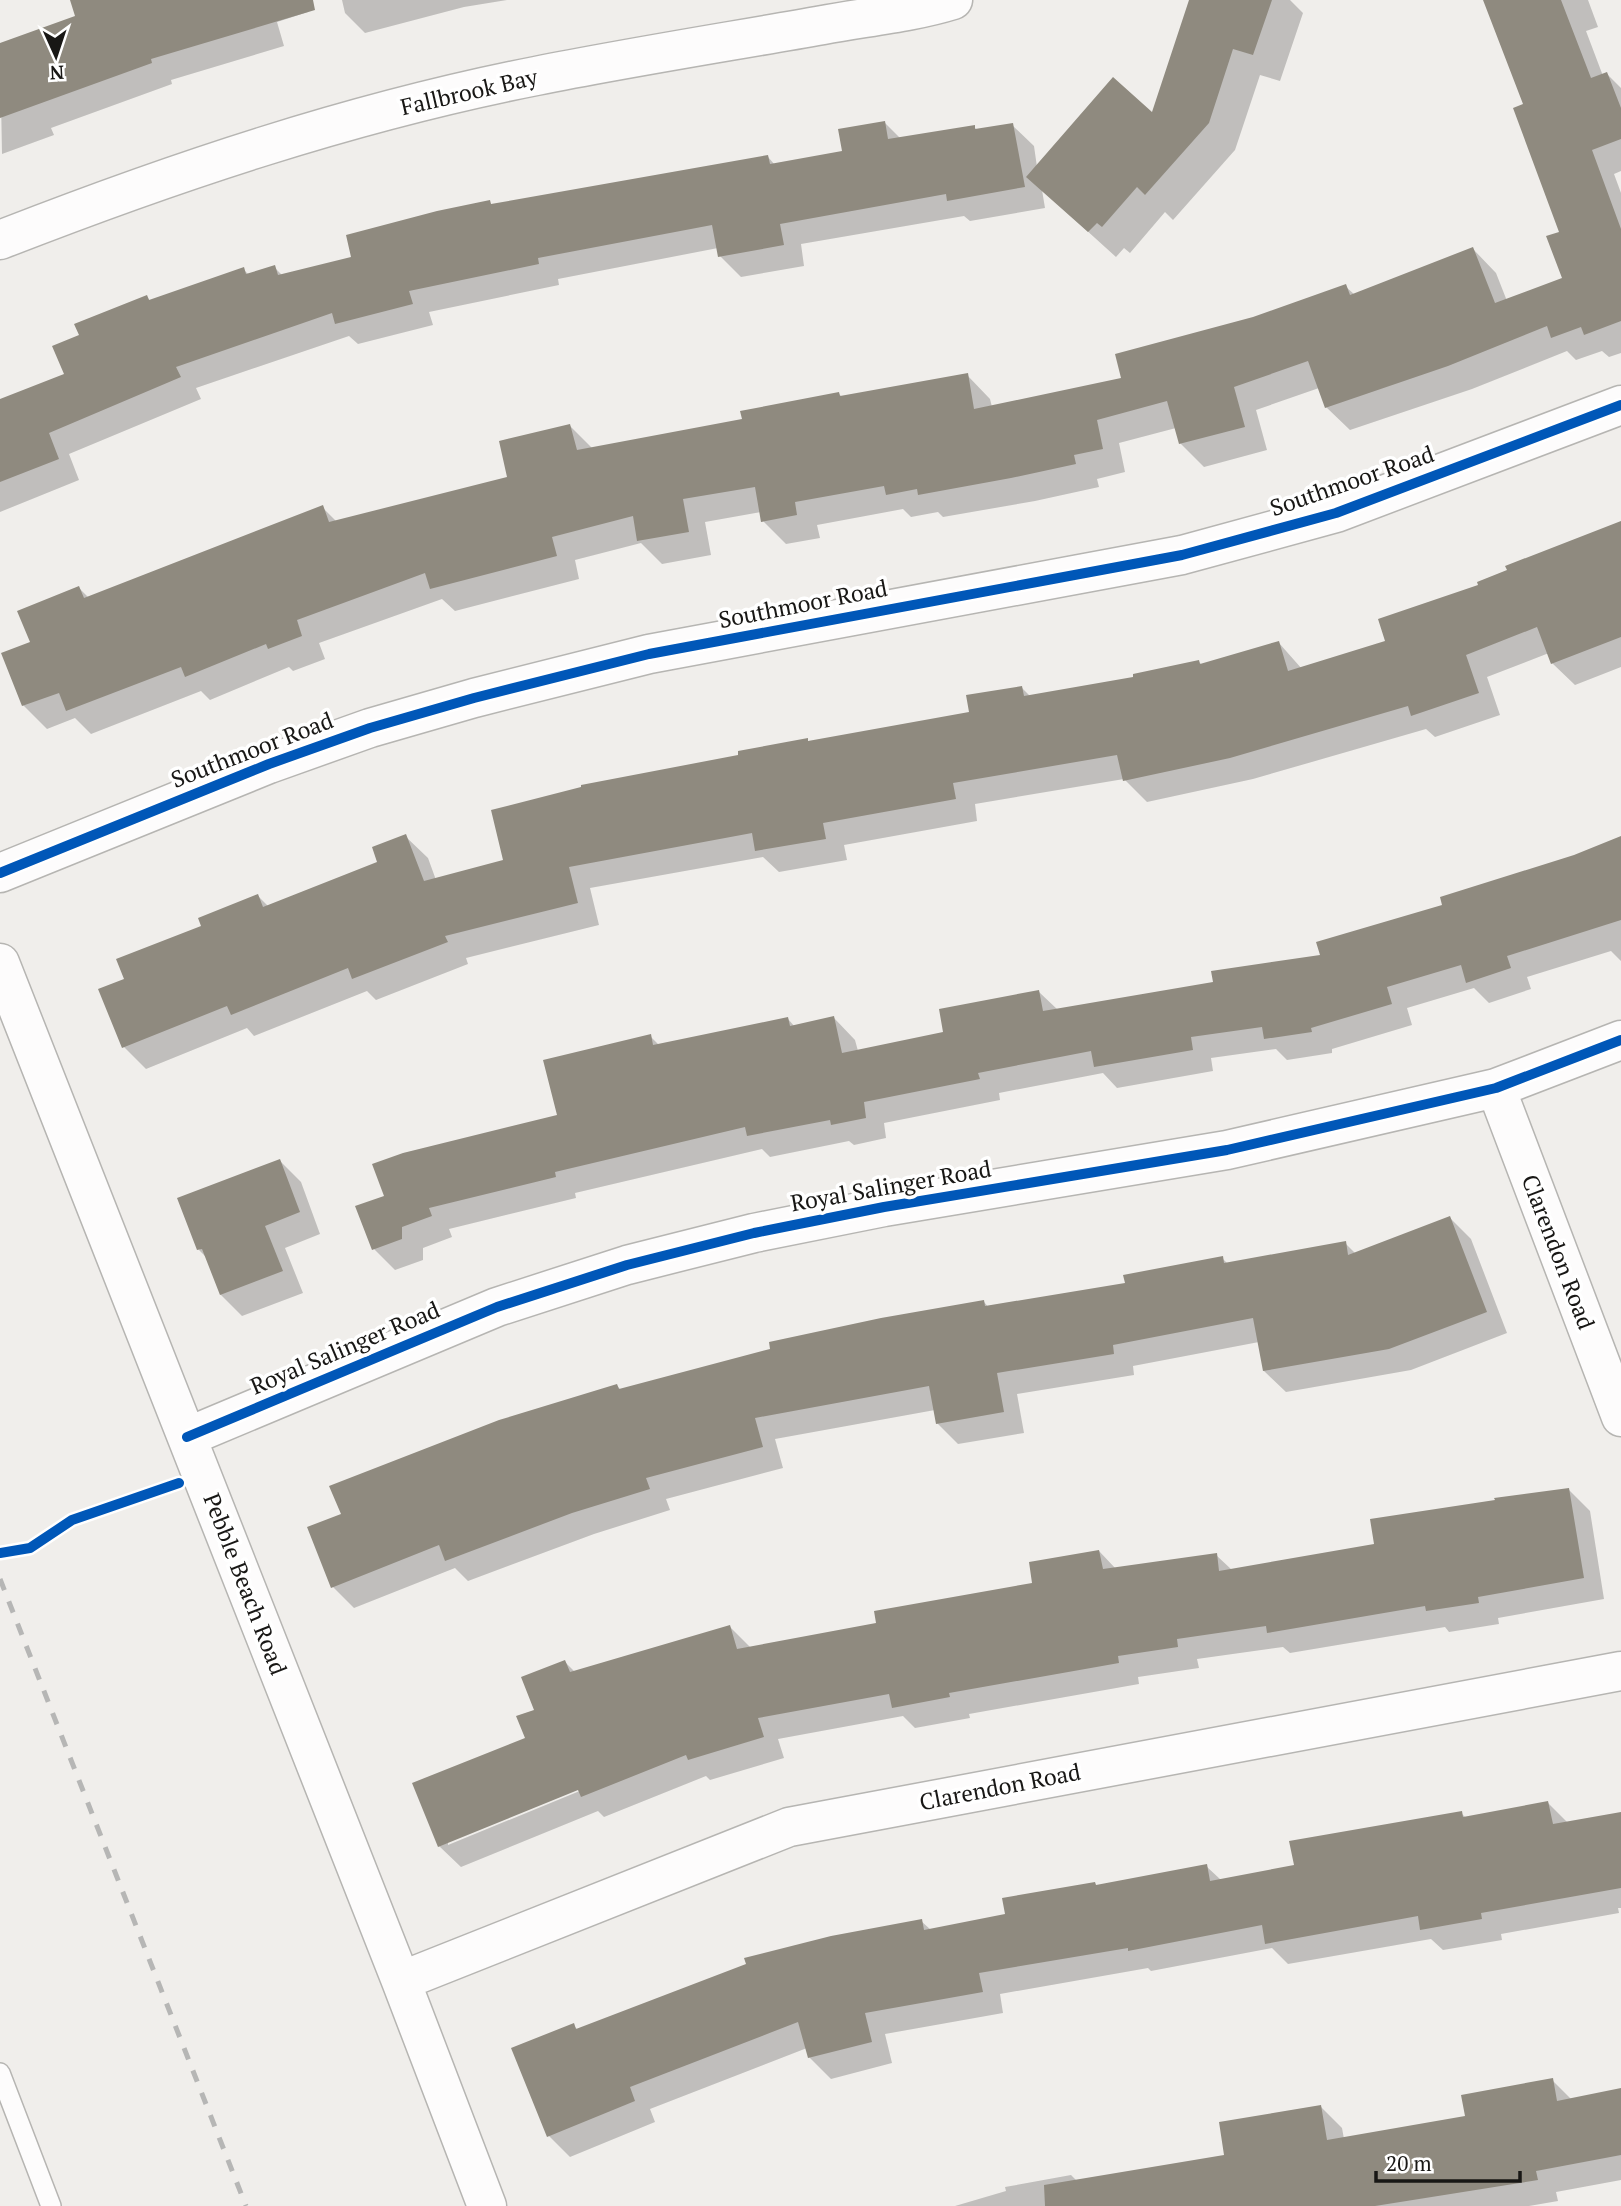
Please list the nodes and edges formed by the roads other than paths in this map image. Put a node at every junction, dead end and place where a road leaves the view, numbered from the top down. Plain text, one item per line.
1 (953, 0) edge
2 (0, 240) edge
3 (1621, 405) edge
4 (0, 873) edge
5 (0, 963) edge
6 (1621, 1040) edge
7 (1496, 1088) junction
8 (1621, 1417) edge
9 (187, 1437) junction
10 (1621, 1671) edge
11 (401, 1981) junction
12 (0, 2073) edge
13 (51, 2206) edge
14 (487, 2206) edge

1 - 2 street, Fallbrook Bay
3 - 4 street, Southmoor Road
5 - 9 street, Pebble Beach Road
6 - 7 street, Royal Salinger Road
7 - 8 street, Clarendon Road
7 - 9 street, Royal Salinger Road
9 - 11 street, Pebble Beach Road
10 - 11 street, Clarendon Road
11 - 14 street, Pebble Beach Road
12 - 13 lane

